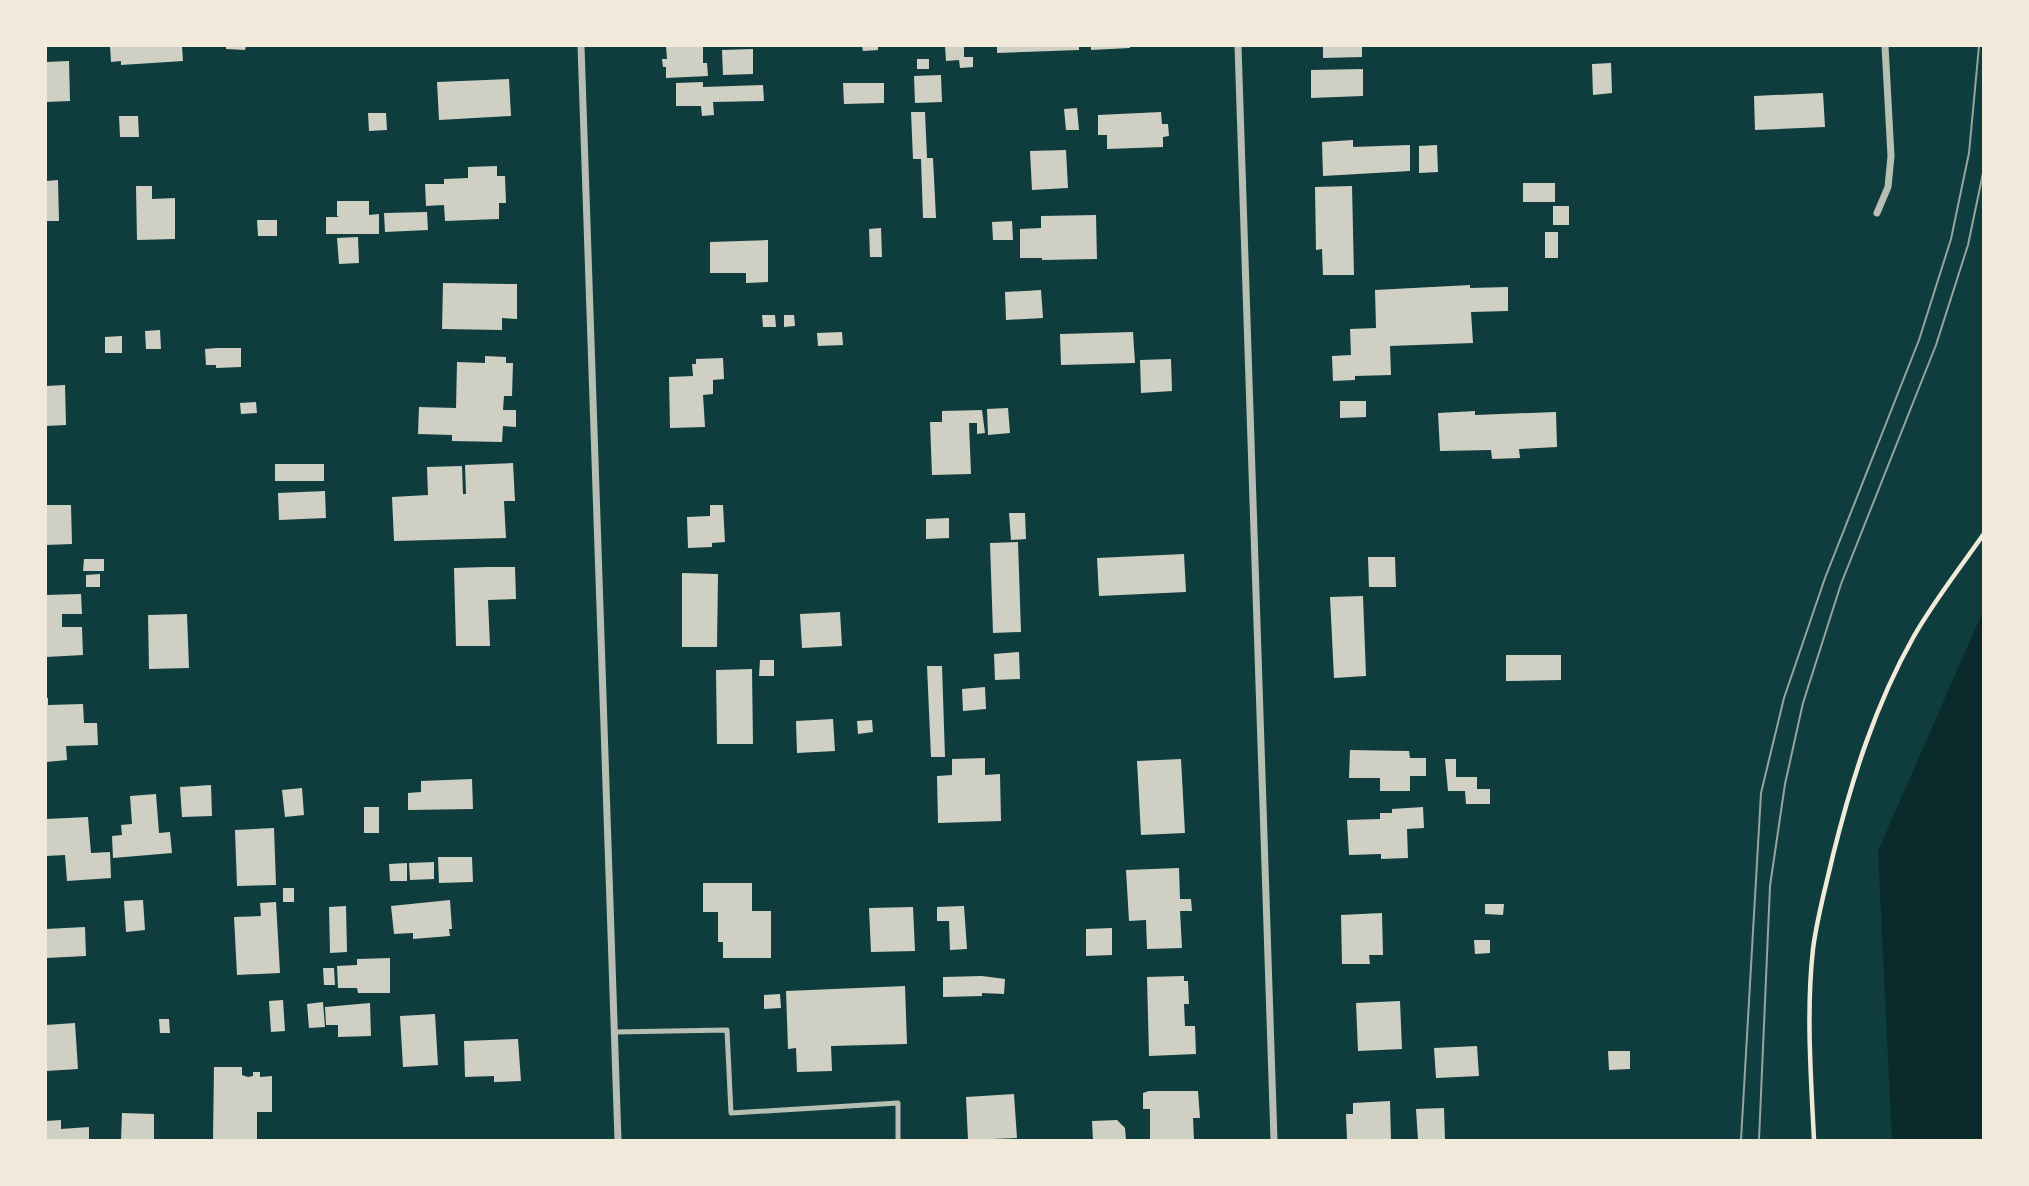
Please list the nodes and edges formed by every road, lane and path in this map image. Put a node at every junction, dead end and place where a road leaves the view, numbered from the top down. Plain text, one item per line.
1 (581, 46) edge
2 (1238, 46) edge
3 (1885, 46) edge
4 (1877, 213) dead end
5 (1983, 535) edge
6 (614, 1032) junction
7 (618, 1140) edge
8 (898, 1140) edge
9 (1274, 1140) edge
10 (1814, 1140) edge

1 - 6 street
2 - 9 street
3 - 4 street
5 - 10 path
6 - 7 street
6 - 8 lane

